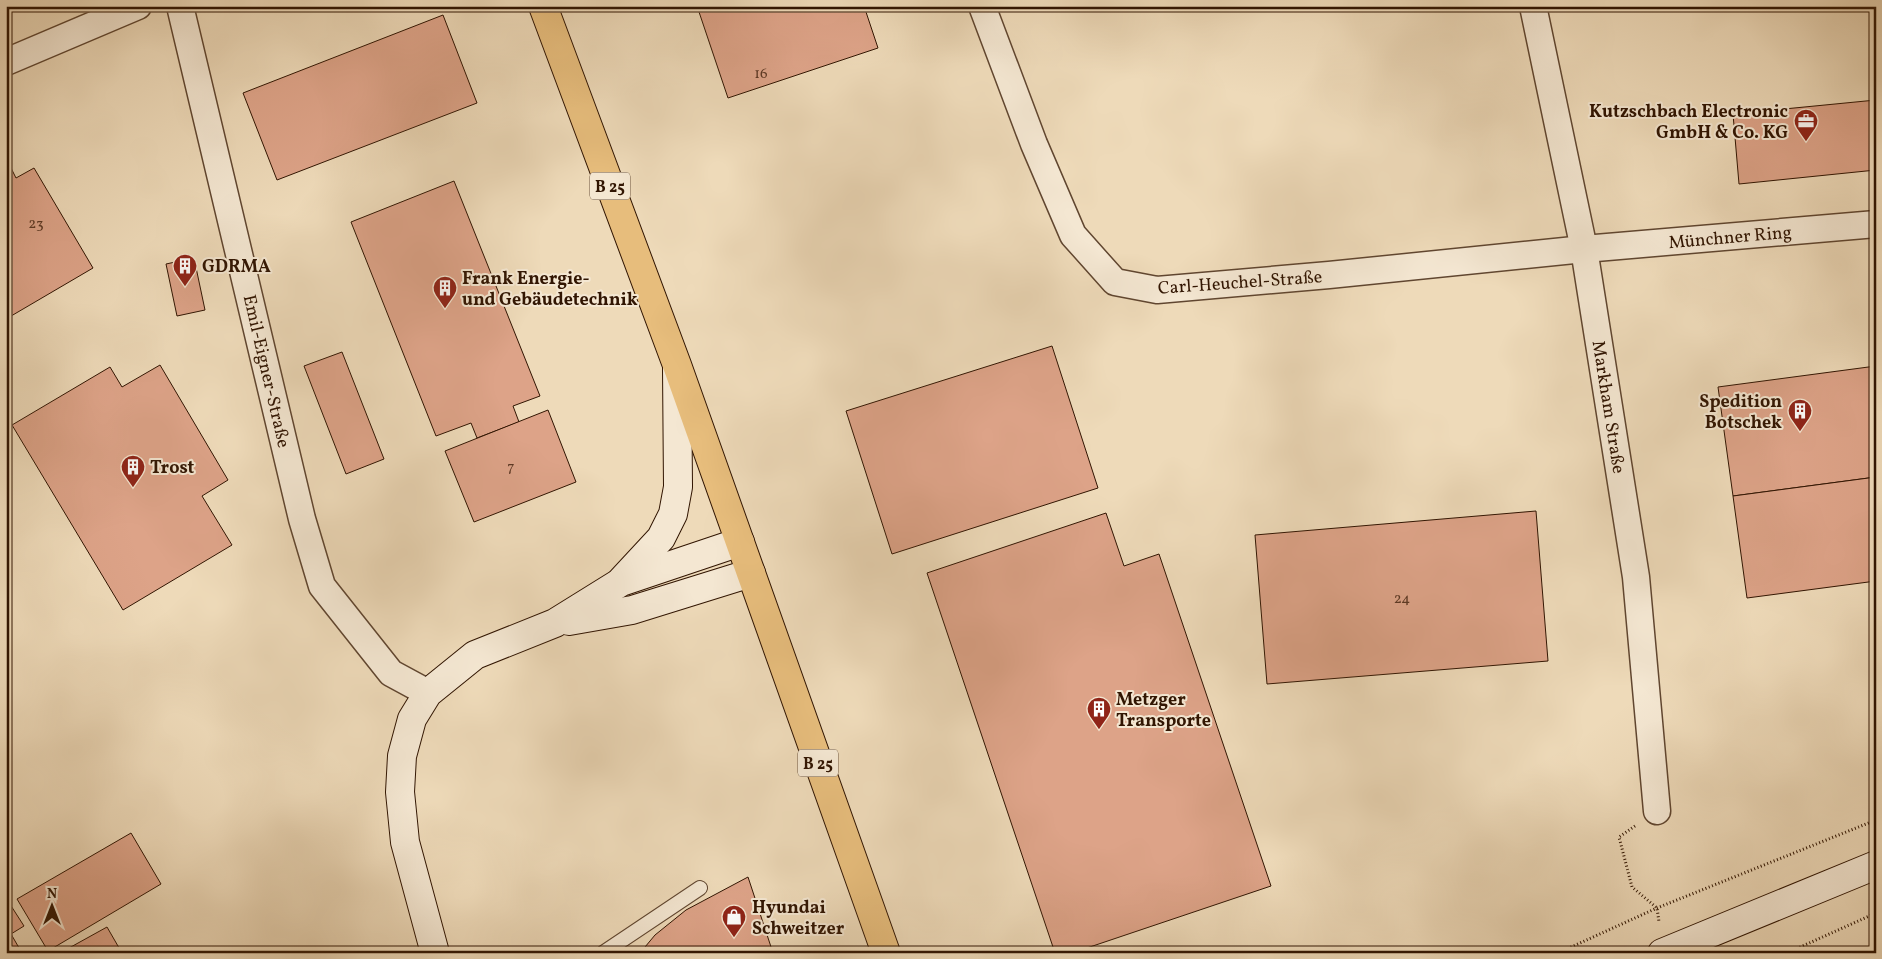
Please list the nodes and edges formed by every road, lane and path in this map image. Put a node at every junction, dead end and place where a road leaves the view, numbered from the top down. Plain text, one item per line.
1 (138, 6) edge
2 (180, 6) edge
3 (542, 6) edge
4 (982, 6) edge
5 (1533, 6) edge
6 (6, 62) edge
7 (1876, 224) edge
8 (1584, 249) junction
9 (676, 365) junction
10 (740, 542) junction
11 (751, 573) junction
12 (621, 582) junction
13 (556, 623) junction
14 (428, 693) junction
15 (1657, 811) joint
16 (1876, 820) edge
17 (1876, 865) edge
18 (700, 888) dead end
19 (1657, 908) junction
20 (1876, 913) edge
21 (435, 953) edge
22 (603, 953) edge
23 (886, 953) edge
24 (1558, 953) edge
25 (1662, 953) edge
26 (1787, 953) edge

1 - 6 street
2 - 14 street, Emil-Eigner-Straße
3 - 9 main road, B 25
4 - 8 street, Carl-Heuchel-Straße
5 - 8 street, Markham Straße
7 - 8 street, Münchner Ring
8 - 15 street, Markham Straße
9 - 10 main road, B 25
9 - 12 main road
10 - 11 main road, B 25
10 - 12 main road
11 - 13 main road
11 - 23 main road, B 25
12 - 13 main road
13 - 14 main road
14 - 21 main road
15 - 19 path
16 - 19 path
17 - 25 main road
18 - 22 lane
19 - 24 path
20 - 26 path

